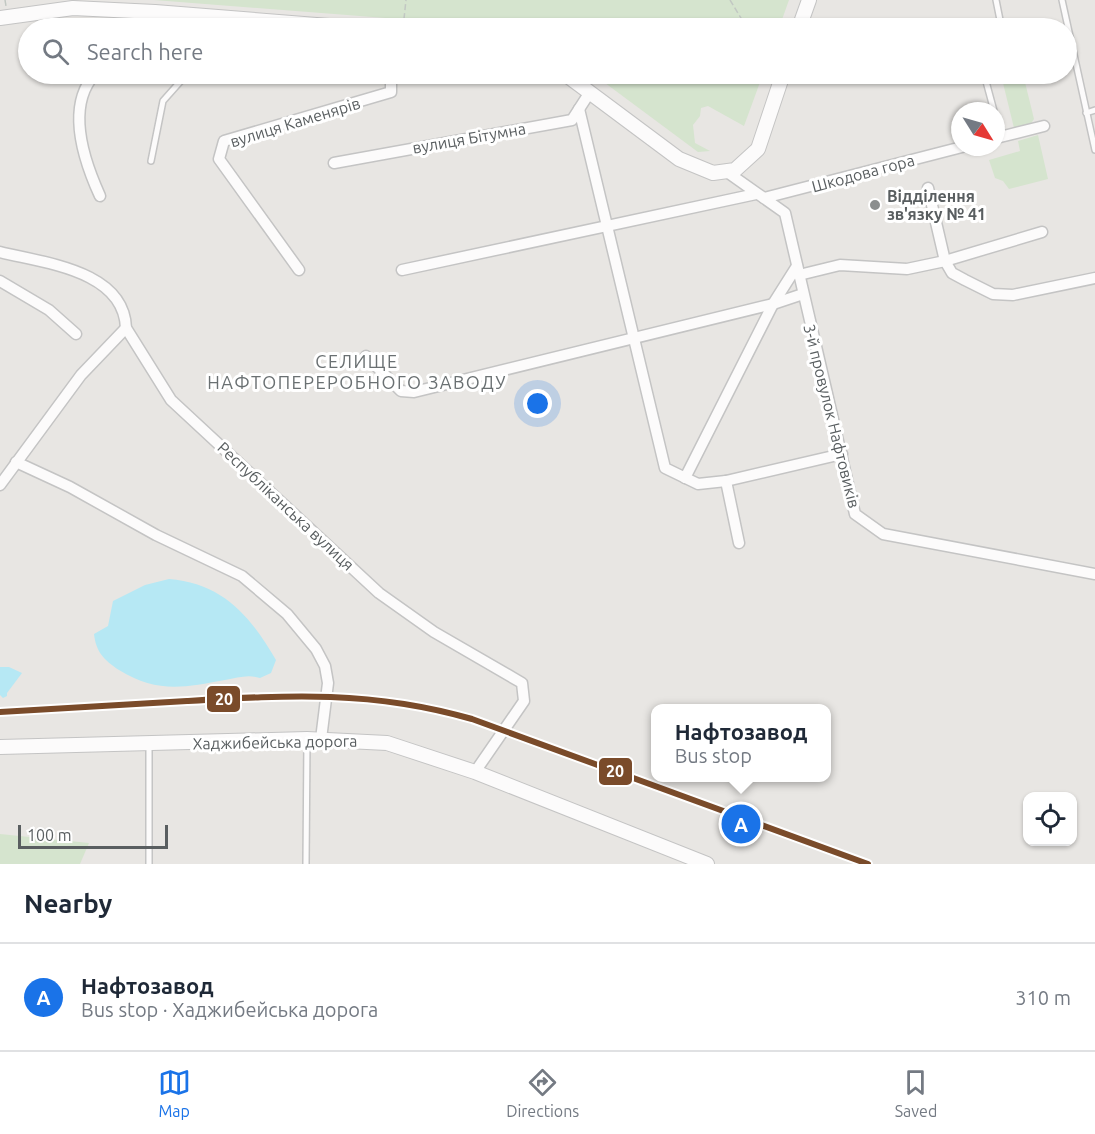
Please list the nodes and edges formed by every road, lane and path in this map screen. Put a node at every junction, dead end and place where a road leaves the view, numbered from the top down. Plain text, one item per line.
1 (406, 0) edge
2 (730, 0) edge
3 (809, 0) edge
4 (996, 0) edge
5 (1062, 0) edge
6 (155, 12) junction
7 (0, 18) edge
8 (150, 18) edge
9 (201, 18) edge
10 (404, 18) edge
11 (741, 18) edge
12 (803, 18) edge
13 (1000, 18) edge
14 (1066, 18) edge
15 (1077, 71) edge
16 (87, 84) edge
17 (178, 84) edge
18 (391, 84) edge
19 (579, 84) edge
20 (780, 84) edge
21 (987, 84) edge
22 (591, 92) junction
23 (992, 102) edge
24 (579, 109) junction
25 (1095, 111) edge
26 (1086, 113) junction
27 (1044, 126) dead end
28 (1005, 136) edge
29 (951, 150) edge
30 (1095, 150) edge
31 (151, 161) dead end
32 (334, 163) dead end
33 (727, 172) junction
34 (928, 188) dead end
35 (100, 196) dead end
36 (760, 196) junction
37 (608, 227) junction
38 (1042, 232) dead end
39 (0, 252) edge
40 (945, 261) junction
41 (299, 270) dead end
42 (402, 270) dead end
43 (798, 271) junction
44 (1095, 278) edge
45 (0, 281) edge
46 (803, 294) junction
47 (773, 304) junction
48 (126, 328) junction
49 (76, 334) dead end
50 (634, 337) junction
51 (366, 356) dead end
52 (842, 454) junction
53 (16, 462) junction
54 (685, 478) junction
55 (726, 482) junction
56 (0, 485) edge
57 (739, 543) dead end
58 (1095, 574) edge
59 (307, 739) junction
60 (321, 739) junction
61 (149, 744) junction
62 (0, 747) edge
63 (475, 772) junction
64 (149, 864) edge
65 (306, 864) edge
66 (707, 864) edge

1 - 10 path
2 - 11 path
3 - 12 street
4 - 13 lane
5 - 14 lane
6 - 7 street
6 - 8 street
6 - 9 street
15 - 26 lane
16 - 35 street
17 - 31 lane
18 - 41 street, вулиця Каменярів
19 - 22 street
20 - 33 street
21 - 23 lane
22 - 24 street, вулиця Бітумна
22 - 33 street
24 - 32 street, вулиця Бітумна
24 - 37 street
25 - 26 lane
26 - 30 lane
27 - 28 street
29 - 36 street, Шкодова гора
33 - 36 street, 3-й провулок Нафтовиків
34 - 40 street
36 - 37 street, Шкодова гора
36 - 43 street, 3-й провулок Нафтовиків
37 - 42 street, Шкодова гора
37 - 50 street
38 - 40 street
39 - 48 street, Республіканська вулиця
40 - 43 street
40 - 44 street
43 - 46 street, 3-й провулок Нафтовиків
43 - 47 street
45 - 49 street
46 - 47 street
46 - 52 street, 3-й провулок Нафтовиків
47 - 50 street
47 - 54 street
48 - 53 street
48 - 63 street, Республіканська вулиця
50 - 51 street
50 - 54 street
52 - 55 street
52 - 58 street, 3-й провулок Нафтовиків
53 - 56 street
53 - 60 street
54 - 55 street
55 - 57 street
59 - 60 street, Хаджибейська дорога
59 - 61 street, Хаджибейська дорога
59 - 65 lane
60 - 63 street, Хаджибейська дорога
61 - 62 street, Хаджибейська дорога
61 - 64 lane
63 - 66 street, Хаджибейська дорога

